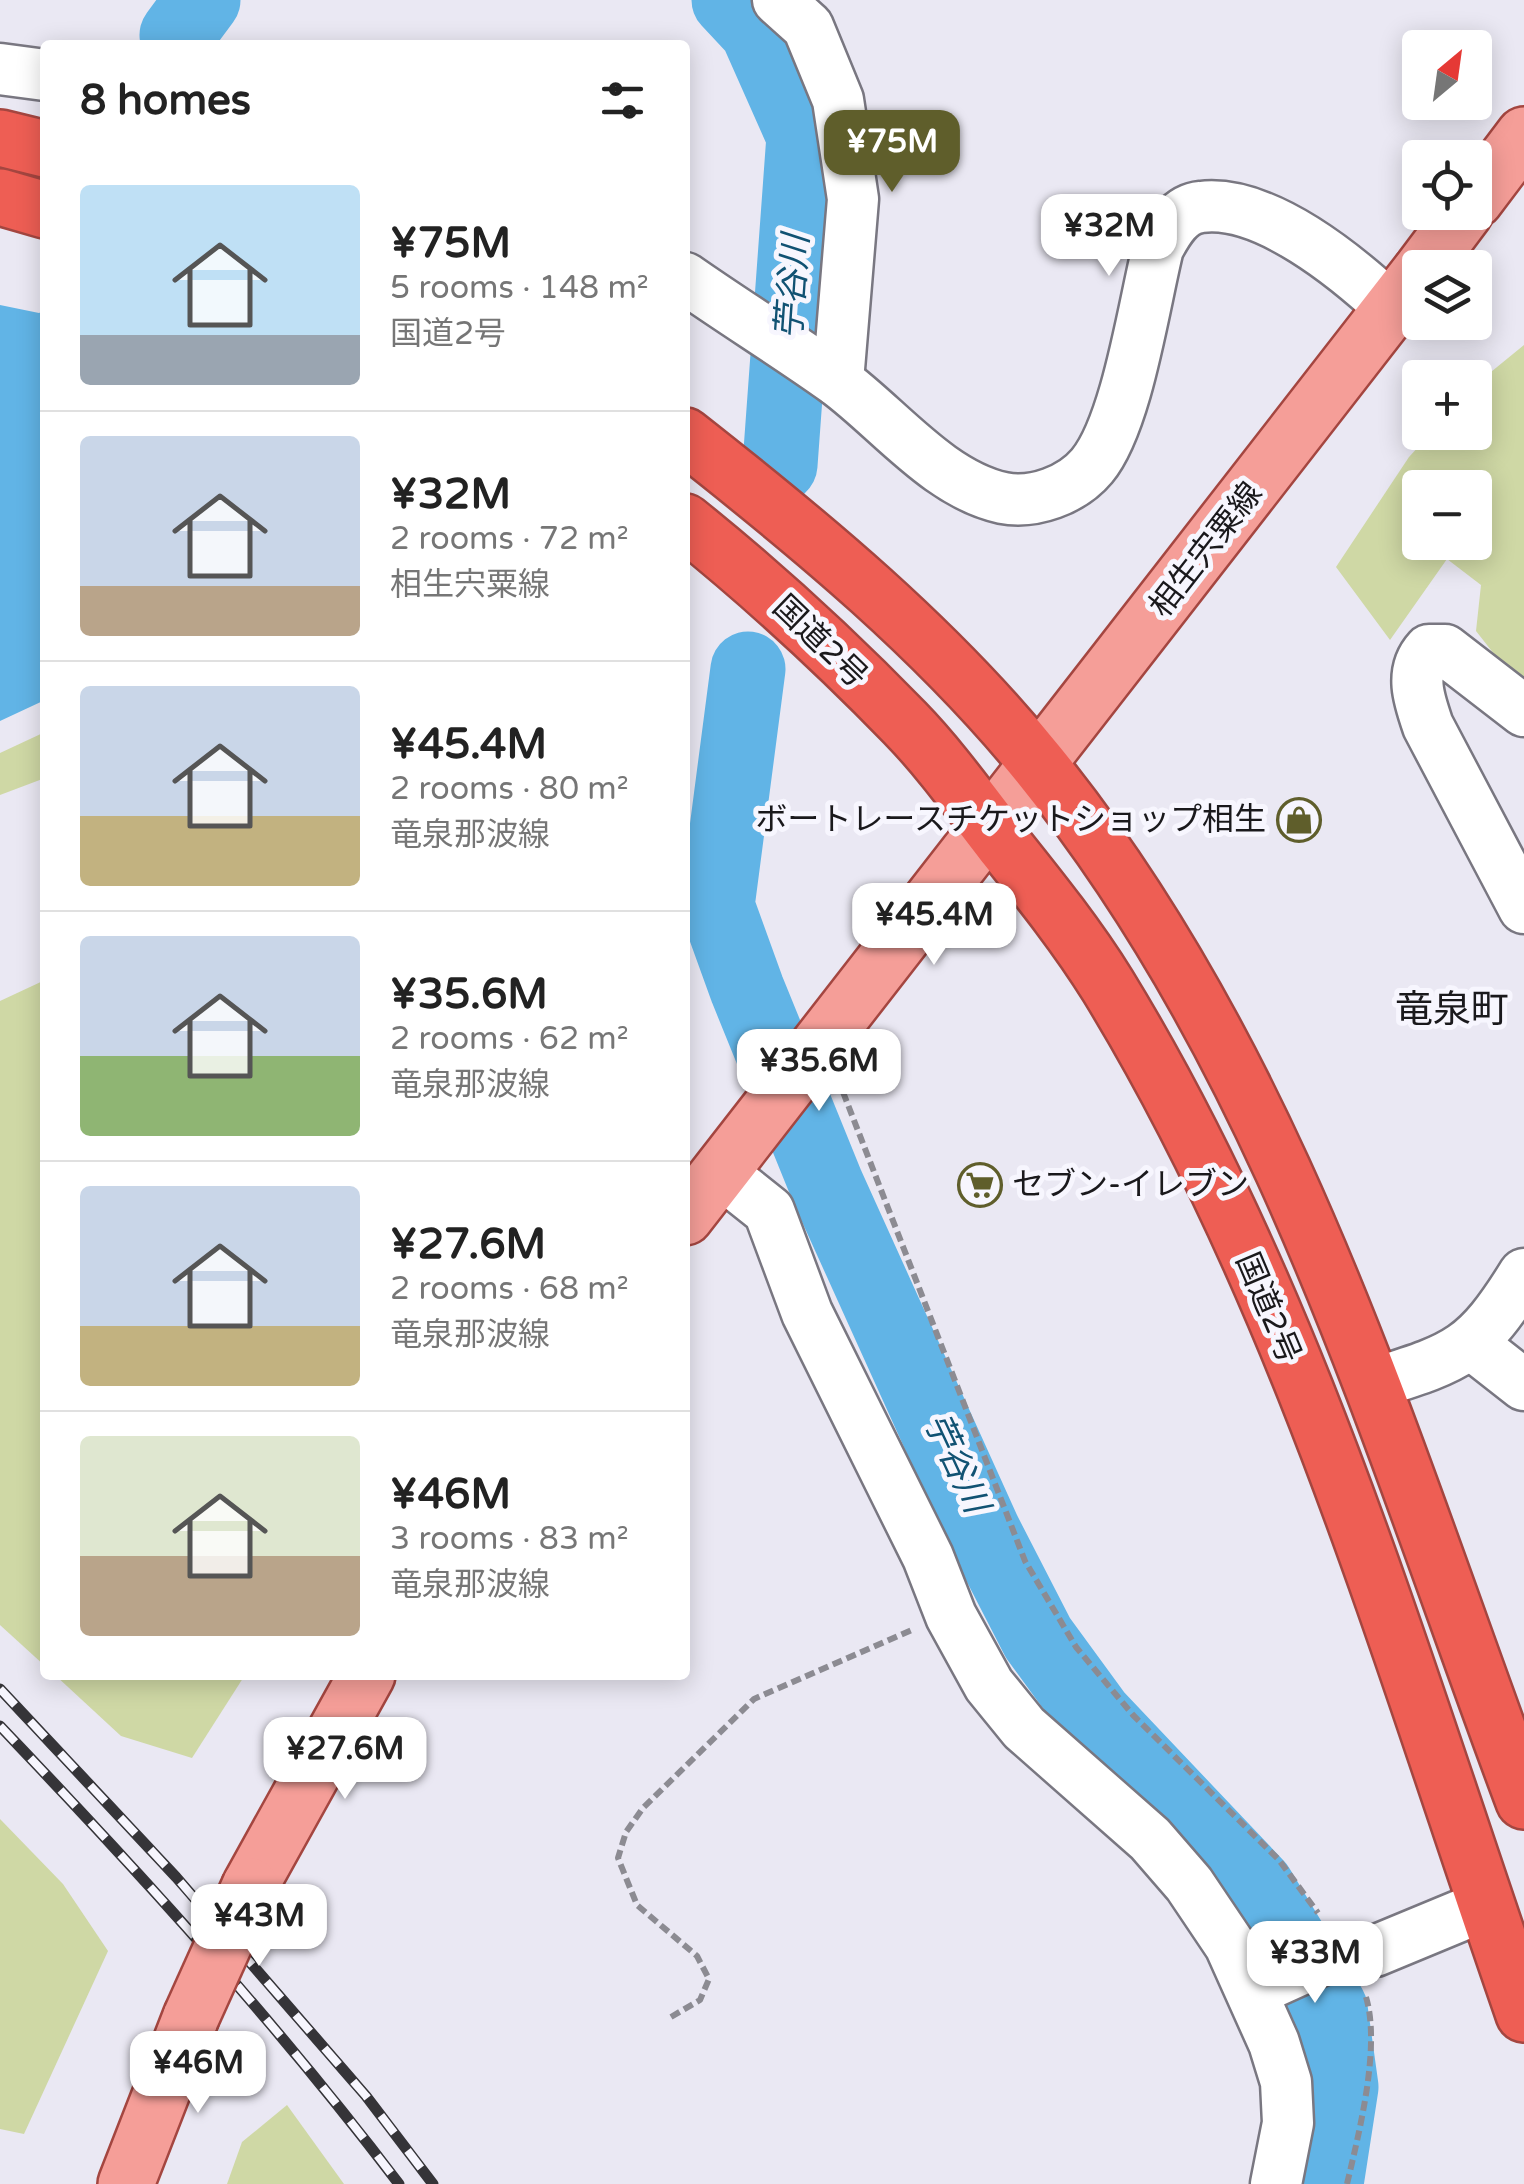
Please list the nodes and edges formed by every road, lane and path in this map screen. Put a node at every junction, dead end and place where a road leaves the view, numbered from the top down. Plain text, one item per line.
1 (793, 14) edge
2 (0, 70) edge
3 (40, 74) edge
4 (1524, 135) edge
5 (0, 138) edge
6 (40, 147) edge
7 (1492, 177) edge
8 (0, 197) edge
9 (40, 209) edge
10 (1402, 281) edge
11 (690, 282) edge
12 (1402, 296) edge
13 (838, 381) junction
14 (690, 440) edge
15 (690, 526) edge
16 (1524, 710) edge
17 (1040, 766) junction
18 (991, 828) junction
19 (1524, 908) edge
20 (817, 1048) junction
21 (720, 1172) junction
22 (690, 1211) edge
23 (1524, 1274) edge
24 (1473, 1345) junction
25 (1373, 1384) junction
26 (1524, 1385) edge
27 (950, 1616) junction
28 (364, 1680) edge
29 (1524, 1801) edge
30 (1486, 1905) junction
31 (1337, 1955) junction
32 (1261, 1986) junction
33 (1524, 2014) edge
34 (671, 2017) dead end
35 (126, 2184) edge
36 (1276, 2184) edge
37 (1348, 2184) edge

1 - 13 street
2 - 3 street
4 - 7 main road
5 - 6 highway
8 - 9 highway
10 - 13 street
11 - 13 street
12 - 17 main road, 相生宍粟線
14 - 17 highway, 国道2号
15 - 18 highway, 国道2号
16 - 19 street
17 - 18 main road, 相生宍粟線
17 - 25 highway, 国道2号
18 - 20 main road, 相生宍粟線
18 - 30 highway, 国道2号
20 - 21 main road, 相生宍粟線
20 - 31 path
21 - 22 main road, 相生宍粟線
21 - 27 street
23 - 24 street
24 - 25 street
24 - 26 street
25 - 29 highway, 国道2号
27 - 32 street
27 - 34 path
28 - 35 main road, bridge
30 - 31 street
30 - 33 highway, 国道2号
31 - 32 street
31 - 37 path
32 - 36 street

